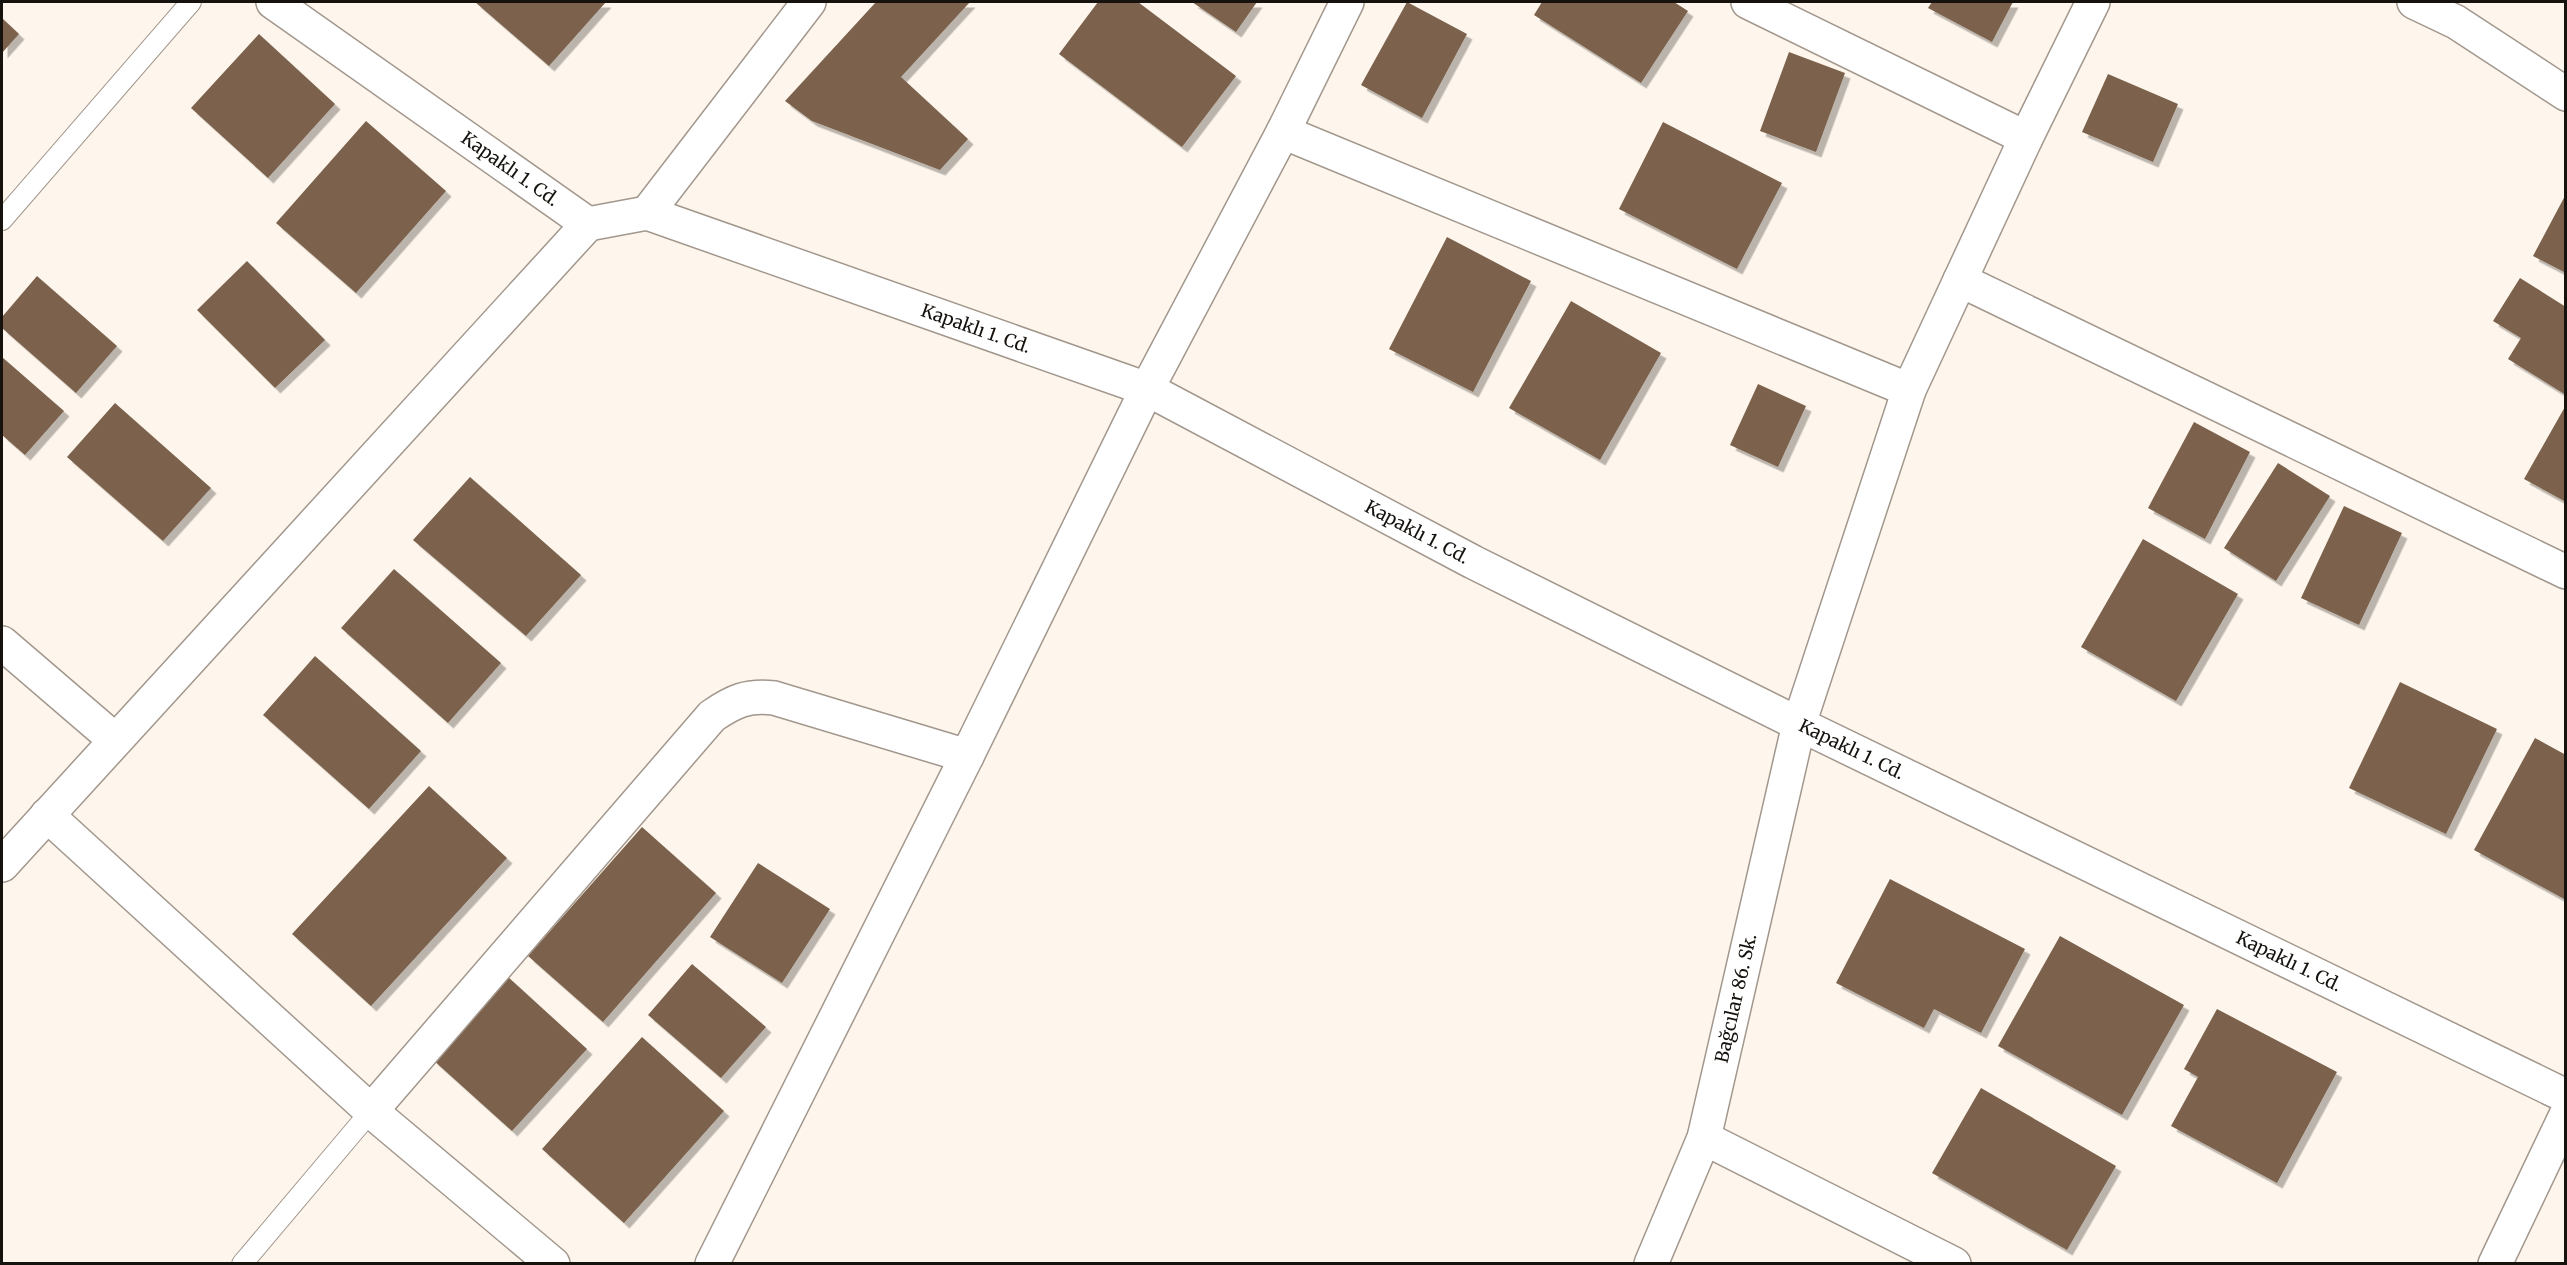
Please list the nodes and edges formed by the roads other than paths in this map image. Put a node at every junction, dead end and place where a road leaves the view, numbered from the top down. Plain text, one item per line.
1 (191, 2) edge
2 (273, 2) edge
3 (809, 2) edge
4 (1347, 2) edge
5 (1748, 2) edge
6 (2093, 2) edge
7 (2414, 2) edge
8 (2459, 12) edge
9 (2565, 94) edge
10 (1283, 132) junction
11 (2026, 138) junction
12 (647, 213) junction
13 (2, 220) edge
14 (588, 224) junction
15 (1960, 280) junction
16 (1147, 389) junction
17 (1910, 390) junction
18 (2565, 572) edge
19 (2, 643) edge
20 (1799, 724) junction
21 (115, 740) junction
22 (967, 756) junction
23 (47, 815) junction
24 (2, 865) edge
25 (2565, 1096) edge
26 (371, 1111) junction
27 (2565, 1115) edge
28 (1704, 1138) junction
29 (242, 1263) edge
30 (553, 1263) edge
31 (712, 1263) edge
32 (1650, 1263) edge
33 (1954, 1263) edge
34 (2495, 1263) edge

1 - 13 lane
2 - 14 street, Kapaklı 1. Cd.
3 - 12 street
4 - 10 street
5 - 11 street
6 - 11 street, Bağcılar 86. Sk.
7 - 8 street
8 - 9 street
10 - 16 street
10 - 17 street
11 - 15 street, Bağcılar 86. Sk.
12 - 14 street, Kapaklı 1. Cd.
12 - 16 street, Kapaklı 1. Cd.
14 - 21 street
15 - 17 street, Bağcılar 86. Sk.
15 - 18 street
16 - 20 street, Kapaklı 1. Cd.
16 - 22 street
17 - 20 street, Bağcılar 86. Sk.
19 - 21 street
20 - 25 street, Kapaklı 1. Cd.
20 - 28 street, Bağcılar 86. Sk.
21 - 23 street
22 - 26 street
22 - 31 street
23 - 24 street
23 - 26 street
26 - 29 lane
26 - 30 street
27 - 34 street
28 - 32 street, Bağcılar 86. Sk.
28 - 33 street

